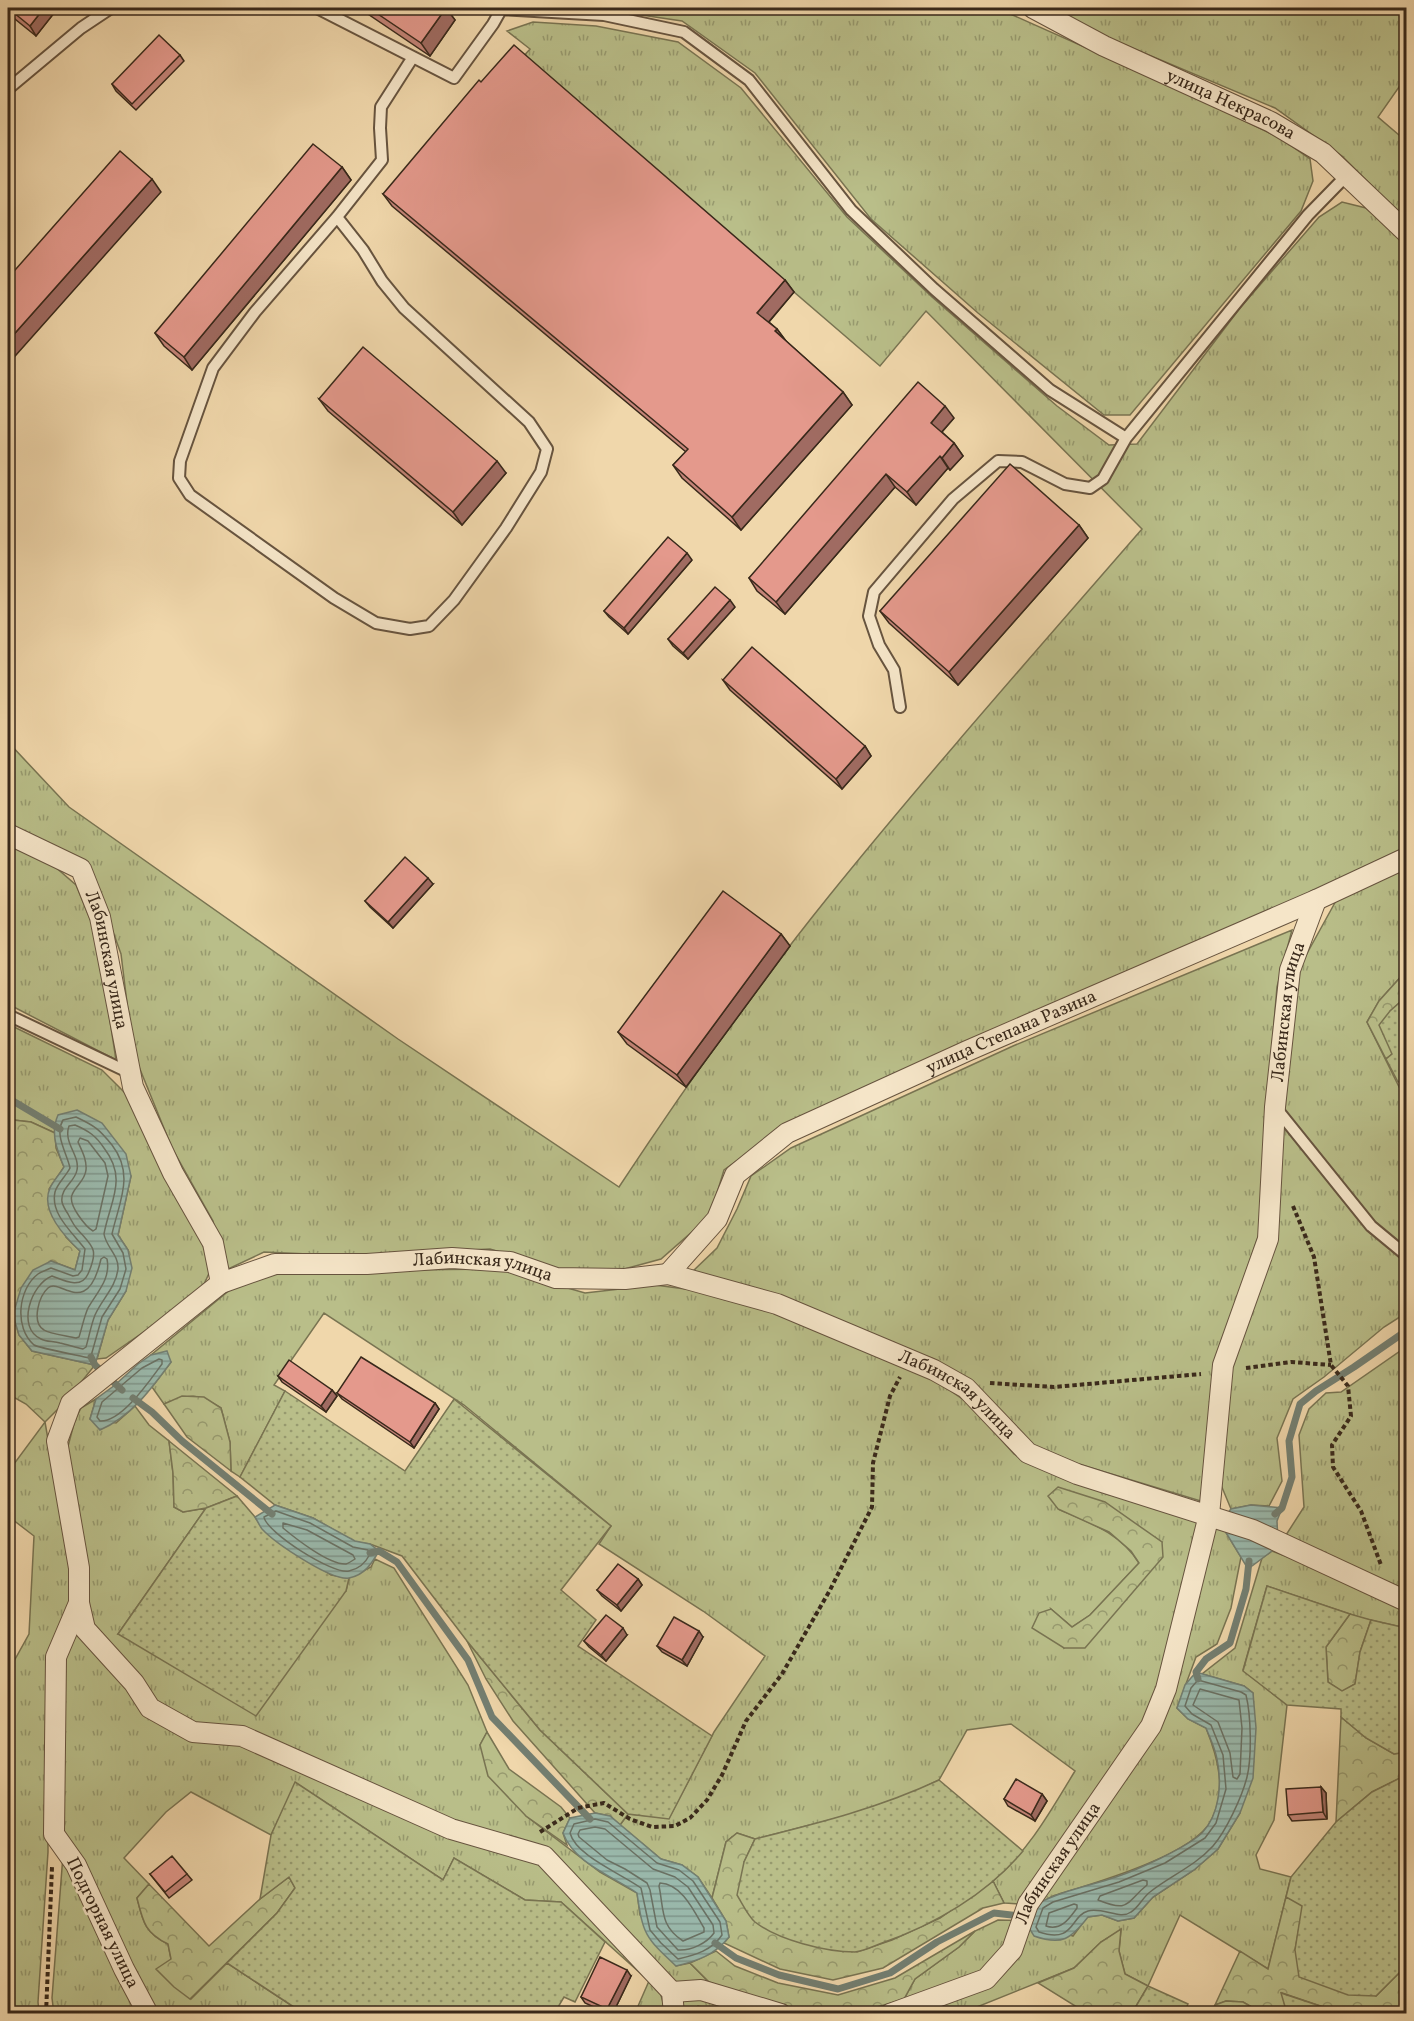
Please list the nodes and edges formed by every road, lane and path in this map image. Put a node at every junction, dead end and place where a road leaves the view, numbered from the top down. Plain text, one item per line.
1 (111, 8) edge
2 (317, 8) edge
3 (502, 8) edge
4 (1034, 8) edge
5 (413, 57) junction
6 (8, 89) edge
7 (1347, 175) junction
8 (337, 217) junction
9 (1407, 232) edge
10 (1126, 438) junction
11 (900, 707) dead end
12 (8, 834) edge
13 (1407, 858) edge
14 (1316, 900) junction
15 (8, 1015) edge
16 (130, 1073) junction
17 (1275, 1107) junction
18 (1292, 1196) dead end
19 (1407, 1255) edge
20 (668, 1274) junction
21 (221, 1283) junction
22 (909, 1360) junction
23 (1331, 1365) junction
24 (1222, 1376) junction
25 (966, 1388) junction
26 (1209, 1515) junction
27 (1402, 1599) edge
28 (79, 1603) junction
29 (54, 1834) junction
30 (531, 1851) junction
31 (672, 1992) junction
32 (46, 2013) edge
33 (148, 2013) edge
34 (674, 2013) edge
35 (780, 2013) edge
36 (890, 2013) edge

1 - 6 lane
2 - 5 lane
3 - 5 lane
3 - 10 lane
4 - 7 street, улица Некрасова
5 - 8 lane
7 - 9 street, улица Некрасова
7 - 10 lane
8 - 8 lane
10 - 11 lane
12 - 16 street, Лабинская улица
13 - 14 street, улица Степана Разина
14 - 17 street, Лабинская улица
14 - 20 street, улица Степана Разина
15 - 16 lane
16 - 21 street, Лабинская улица
17 - 19 lane
17 - 24 street, Лабинская улица
18 - 23 path
20 - 21 street, Лабинская улица
20 - 22 street, Лабинская улица
21 - 28 street
22 - 25 street, Лабинская улица
22 - 30 path
23 - 24 path
23 - 27 path
24 - 25 path
24 - 26 street, Лабинская улица
25 - 26 street, Лабинская улица
26 - 27 street, Лабинская улица
26 - 36 street, Лабинская улица
28 - 29 street
28 - 30 street
29 - 32 path
29 - 33 street, Подгорная улица
30 - 31 street
31 - 34 street
31 - 35 street

